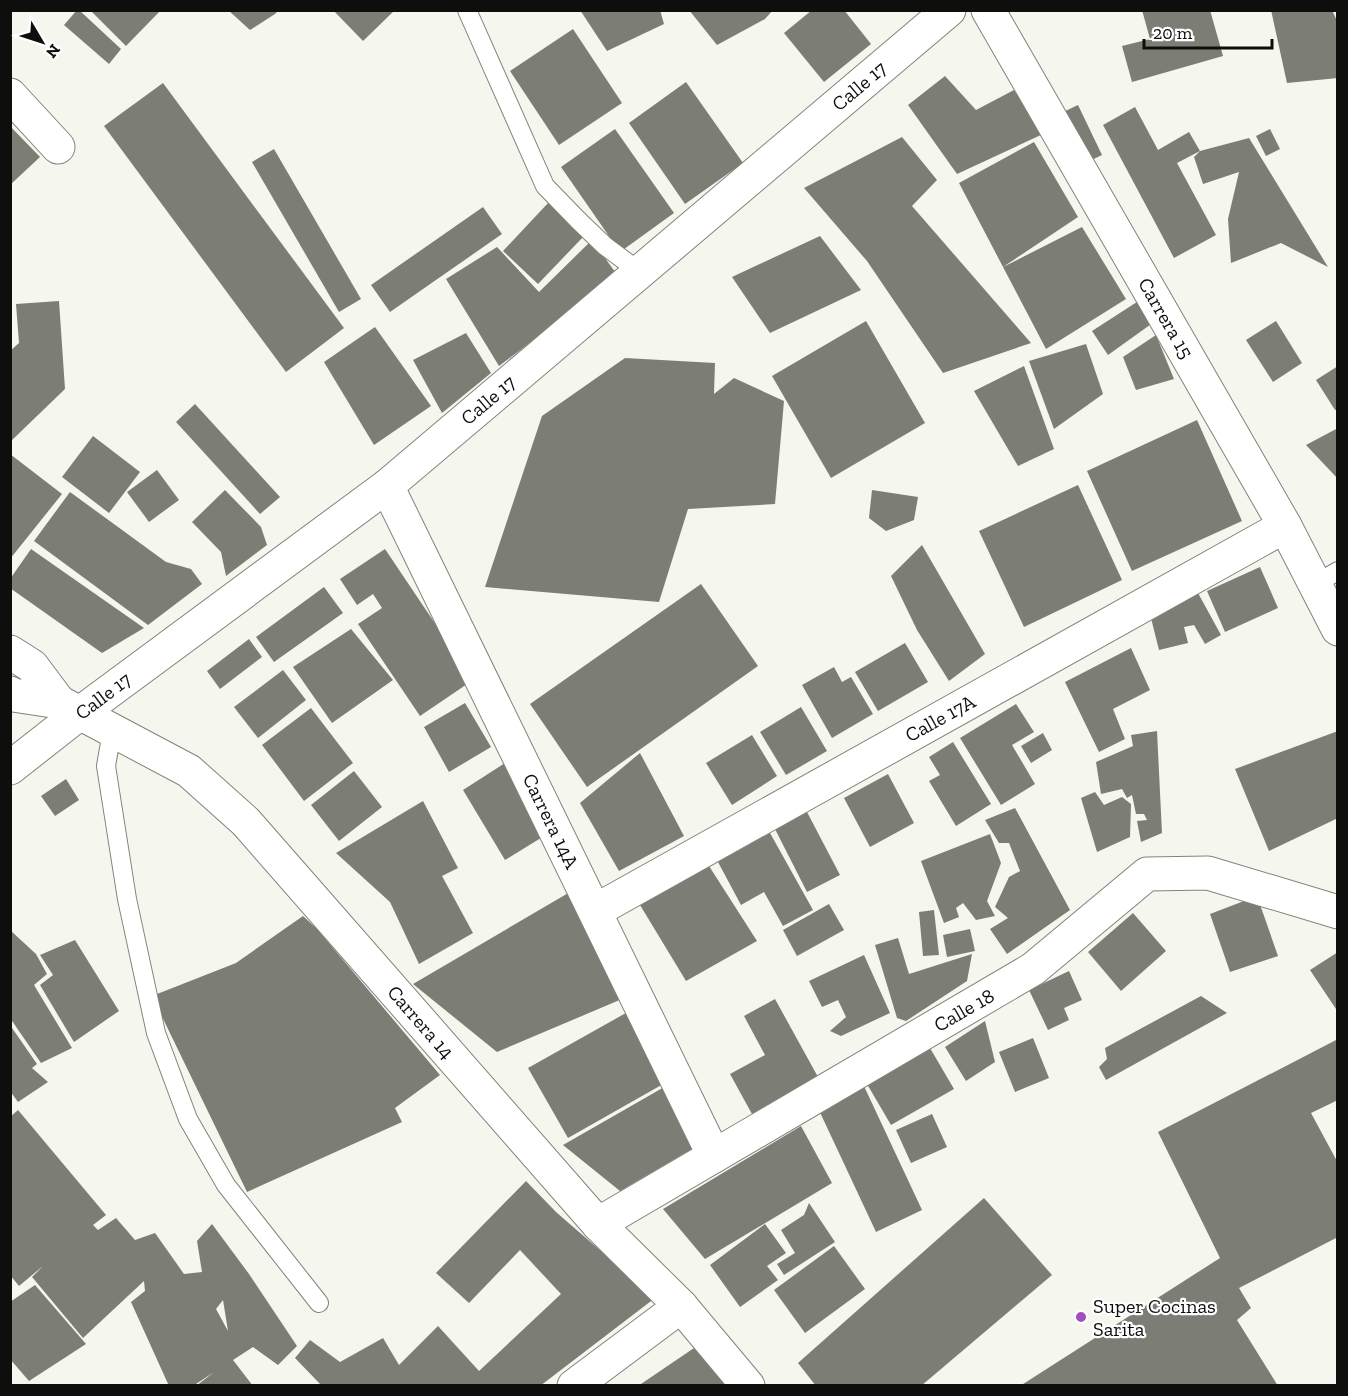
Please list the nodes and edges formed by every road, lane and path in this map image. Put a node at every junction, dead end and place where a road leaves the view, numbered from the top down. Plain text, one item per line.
1 (467, 10) edge
2 (949, 10) edge
3 (988, 10) edge
4 (10, 95) edge
5 (58, 147) dead end
6 (640, 272) junction
7 (387, 486) junction
8 (1285, 526) junction
9 (1326, 578) edge
10 (1338, 629) edge
11 (10, 652) edge
12 (10, 693) edge
13 (70, 707) junction
14 (112, 730) junction
15 (10, 768) edge
16 (595, 911) junction
17 (1338, 912) edge
18 (714, 1156) junction
19 (598, 1224) junction
20 (319, 1303) dead end
21 (681, 1306) junction
22 (574, 1386) edge
23 (748, 1386) edge

1 - 6 lane
2 - 6 street, Calle 17
3 - 8 street, Carrera 15
4 - 5 street
6 - 7 street, Calle 17
7 - 13 street, Calle 17
7 - 16 street, Carrera 14A
8 - 9 street, Carrera 15
8 - 16 street, Calle 17A
9 - 10 street, Carrera 15
11 - 13 street, Carrera 14
12 - 13 street, Carrera 14
13 - 14 street, Carrera 14
13 - 15 street, Calle 17
14 - 19 street, Carrera 14
14 - 20 lane
16 - 18 street, Carrera 14A
17 - 18 street, Calle 18
18 - 19 street, Calle 18
19 - 21 street, Carrera 14
21 - 22 street
21 - 23 street, Carrera 14

